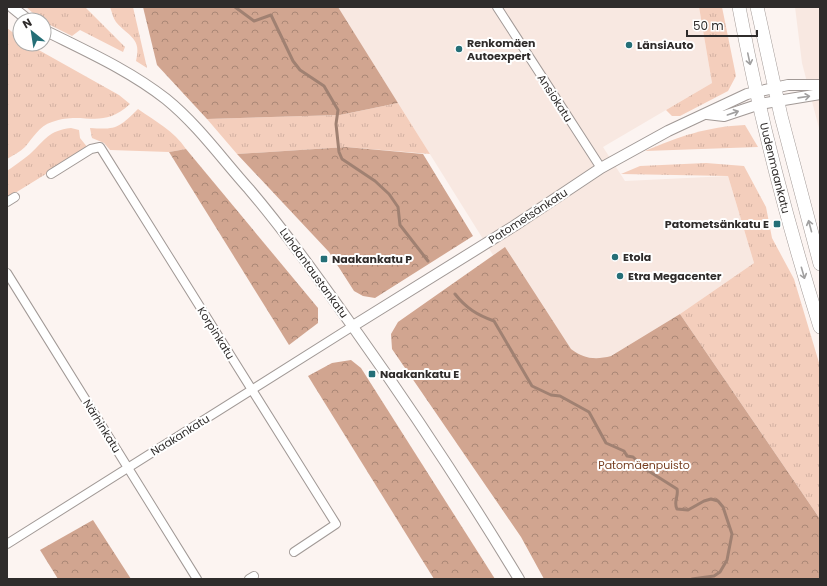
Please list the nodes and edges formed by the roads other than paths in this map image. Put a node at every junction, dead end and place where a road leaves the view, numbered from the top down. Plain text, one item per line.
1 (497, 7) edge
2 (739, 7) edge
3 (758, 7) edge
4 (52, 34) edge
5 (820, 84) edge
6 (775, 88) junction
7 (820, 94) edge
8 (758, 98) junction
9 (778, 101) junction
10 (601, 168) junction
11 (50, 174) dead end
12 (15, 197) dead end
13 (7, 202) edge
14 (820, 264) edge
15 (7, 273) edge
16 (353, 326) junction
17 (820, 327) edge
18 (252, 390) junction
19 (128, 467) junction
20 (7, 544) edge
21 (294, 552) dead end
22 (197, 579) edge
23 (518, 579) edge

1 - 10 street, Ansiokatu
2 -> 8 main road, Uudenmaankatu
3 - 6 main road, Uudenmaankatu
4 - 16 street, Luhdantaustankatu
5 - 6 street, Patometsänkatu
6 - 8 street, Patometsänkatu
6 - 9 main road, Uudenmaankatu
9 -> 7 street
8 - 9 street
8 - 10 street, Patometsänkatu
8 -> 17 main road, Uudenmaankatu
14 -> 9 main road, Uudenmaankatu
10 - 16 street, Patometsänkatu
11 - 18 street, Korpinkatu
12 - 13 street
15 - 19 street, Närhinkatu
16 - 18 street, Naakankatu
16 - 23 street, Luhdantaustankatu
18 - 19 street, Naakankatu
18 - 21 street, Korpinkatu
19 - 20 street, Naakankatu
19 - 22 street, Närhinkatu

